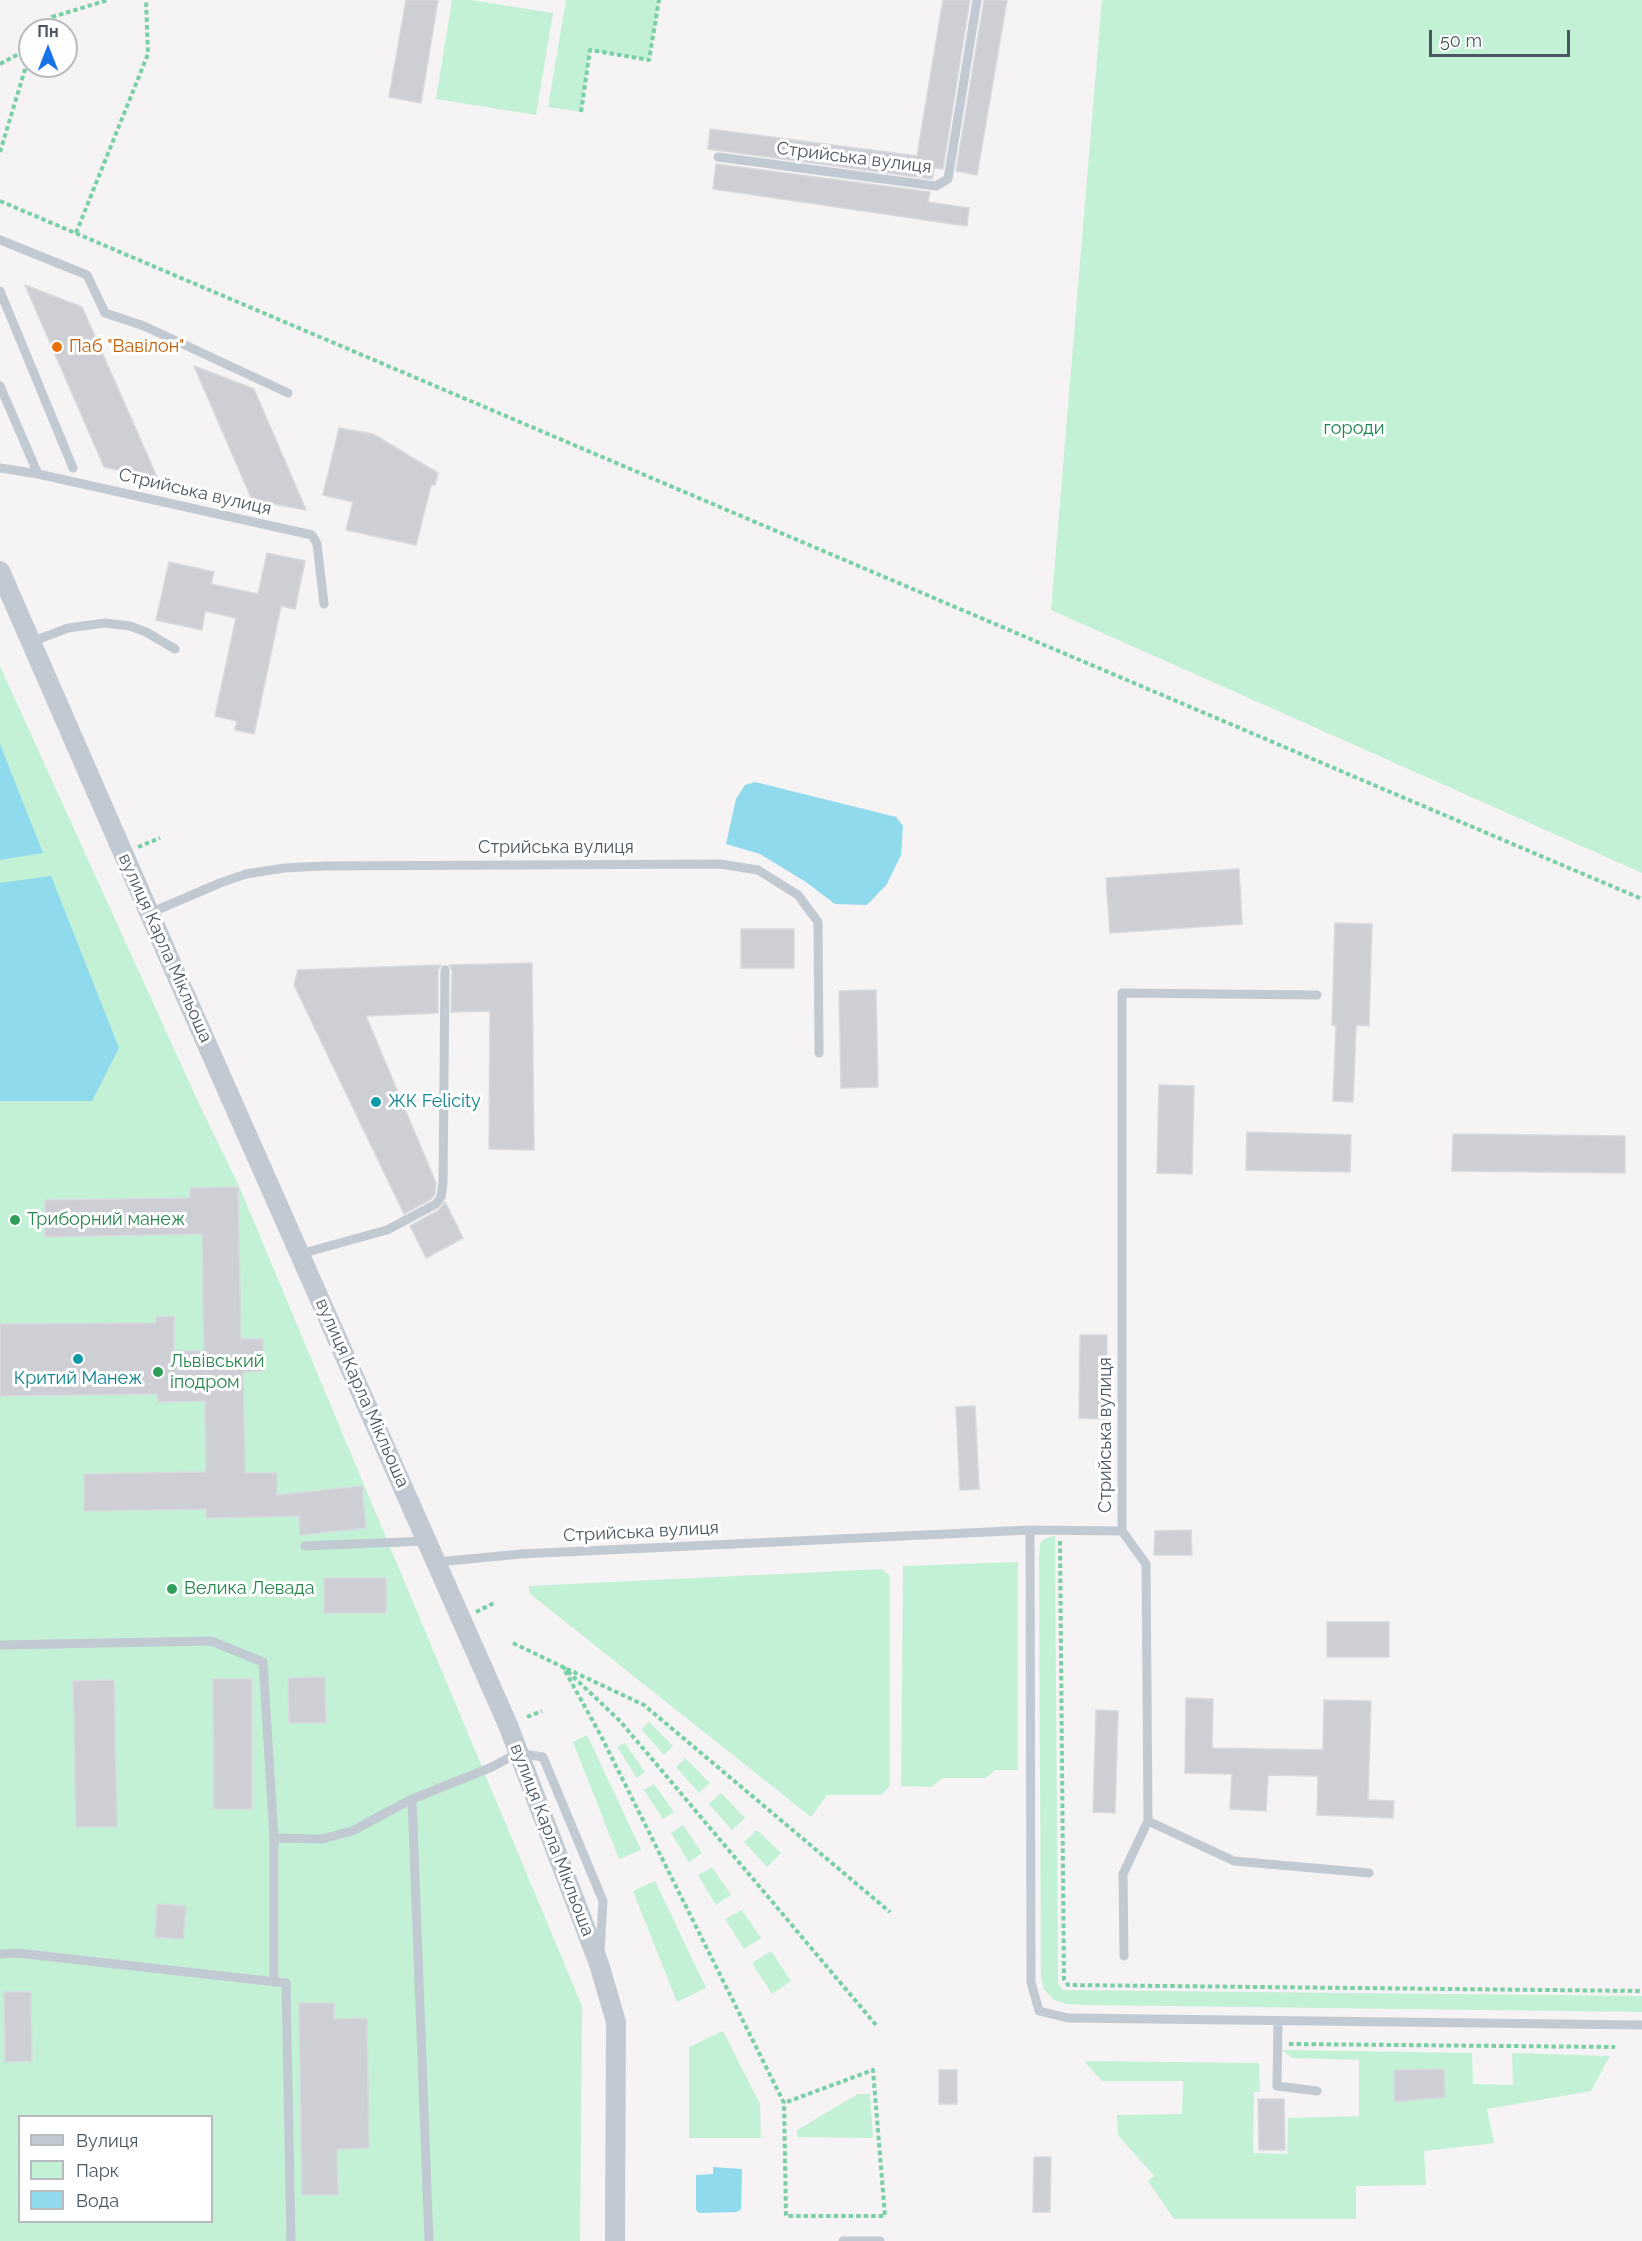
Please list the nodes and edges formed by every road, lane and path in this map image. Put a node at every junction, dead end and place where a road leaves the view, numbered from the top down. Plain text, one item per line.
1 (108, 0) edge
2 (146, 0) edge
3 (659, 0) edge
4 (977, 0) edge
5 (52, 18) edge
6 (18, 54) edge
7 (0, 64) edge
8 (22, 78) edge
9 (581, 112) dead end
10 (0, 152) edge
11 (718, 157) dead end
12 (0, 201) edge
13 (76, 233) junction
14 (0, 240) edge
15 (0, 291) edge
16 (0, 386) edge
17 (288, 393) dead end
18 (0, 468) edge
19 (73, 468) dead end
20 (38, 474) junction
21 (0, 571) edge
22 (324, 604) dead end
23 (31, 642) junction
24 (175, 649) dead end
25 (1642, 899) edge
26 (150, 913) junction
27 (445, 970) dead end
28 (1317, 995) dead end
29 (819, 1053) dead end
30 (300, 1254) junction
31 (1030, 1530) junction
32 (1060, 1531) junction
33 (1122, 1531) junction
34 (428, 1541) junction
35 (305, 1546) dead end
36 (437, 1562) junction
37 (513, 1642) dead end
38 (0, 1645) edge
39 (563, 1667) junction
40 (542, 1711) dead end
41 (527, 1717) dead end
42 (518, 1753) junction
43 (412, 1799) junction
44 (1148, 1821) junction
45 (274, 1838) junction
46 (1369, 1873) dead end
47 (890, 1912) dead end
48 (0, 1954) edge
49 (1124, 1956) dead end
50 (274, 1982) junction
51 (1642, 1991) edge
52 (1278, 2021) junction
53 (876, 2025) dead end
54 (1642, 2025) edge
55 (1276, 2044) junction
56 (1615, 2048) dead end
57 (1317, 2091) dead end
58 (784, 2103) junction
59 (291, 2241) edge
60 (429, 2241) edge
61 (615, 2241) edge
62 (843, 2241) edge
63 (880, 2241) edge

1 - 5 path
2 - 13 path
3 - 9 path
4 - 11 lane, Стрийська вулиця
6 - 7 path
8 - 10 path
12 - 13 path
13 - 25 path
14 - 17 lane
15 - 19 lane
16 - 20 lane
18 - 20 lane, Стрийська вулиця
20 - 22 lane, Стрийська вулиця
21 - 23 street, вулиця Карла Мікльоша
23 - 24 lane
23 - 26 street, вулиця Карла Мікльоша
26 - 29 lane, Стрийська вулиця
26 - 30 street, вулиця Карла Мікльоша
27 - 30 lane
28 - 33 lane, Стрийська вулиця
30 - 34 street, вулиця Карла Мікльоша
31 - 32 lane, Стрийська вулиця
31 - 36 lane, Стрийська вулиця
31 - 52 lane
32 - 33 lane, Стрийська вулиця
32 - 51 path
33 - 44 lane
34 - 35 lane
34 - 36 street, вулиця Карла Мікльоша
36 - 42 street, вулиця Карла Мікльоша
37 - 39 path
38 - 45 lane
39 - 47 path
39 - 53 path
39 - 58 path
40 - 41 path
42 - 43 lane
42 - 61 street, вулиця Карла Мікльоша
43 - 45 lane
43 - 60 lane
44 - 46 lane
44 - 49 lane
45 - 50 lane
48 - 50 lane
50 - 59 lane
52 - 54 lane
52 - 55 lane
55 - 56 path
55 - 57 lane
58 - 58 path
62 - 63 lane

